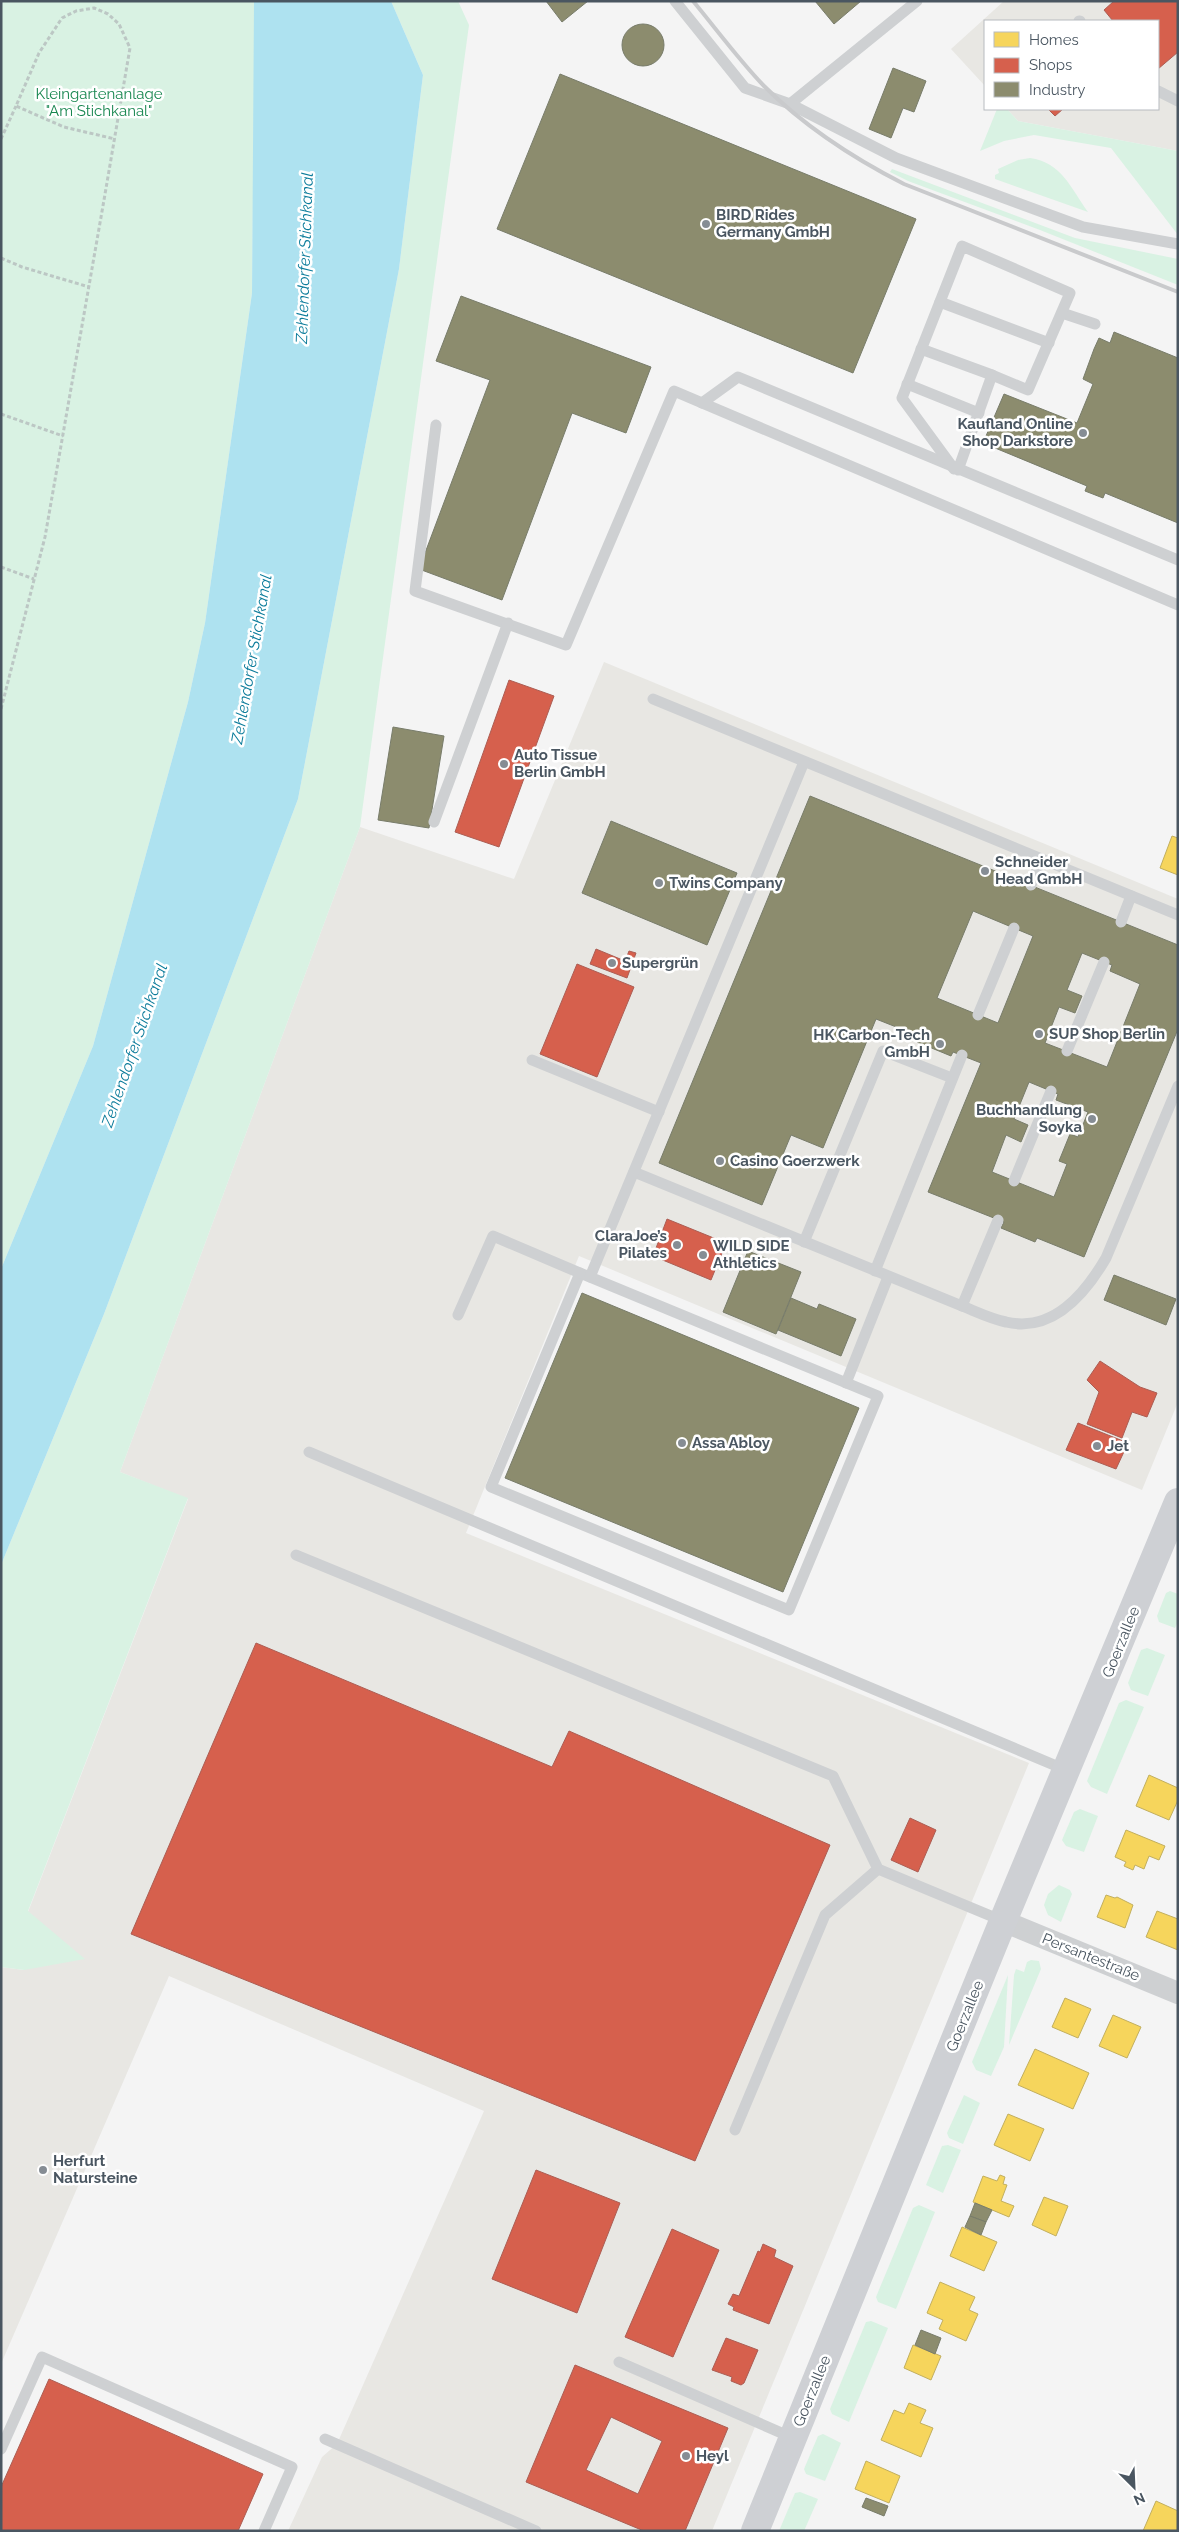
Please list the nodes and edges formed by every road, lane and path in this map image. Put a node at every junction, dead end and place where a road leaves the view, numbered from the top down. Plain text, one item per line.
1 (675, 1) edge
2 (917, 1) edge
3 (1159, 92) edge
4 (1178, 101) edge
5 (790, 104) junction
6 (16, 106) junction
7 (1, 139) edge
8 (114, 139) junction
9 (1178, 244) edge
10 (1, 258) edge
11 (89, 287) junction
12 (940, 302) junction
13 (1062, 313) junction
14 (1095, 324) dead end
15 (1049, 343) junction
16 (921, 349) junction
17 (992, 375) junction
18 (907, 384) junction
19 (702, 403) junction
20 (978, 413) junction
21 (1, 414) edge
22 (436, 425) dead end
23 (63, 436) junction
24 (956, 469) junction
25 (1178, 560) edge
26 (1, 567) edge
27 (34, 579) junction
28 (1178, 605) edge
29 (508, 623) junction
30 (653, 699) dead end
31 (1, 709) edge
32 (804, 762) junction
33 (434, 822) dead end
34 (1042, 859) junction
35 (1031, 885) dead end
36 (1131, 896) junction
37 (1178, 915) edge
38 (1120, 922) dead end
39 (1014, 928) dead end
40 (1104, 962) dead end
41 (978, 1015) dead end
42 (1067, 1051) dead end
43 (962, 1055) dead end
44 (532, 1060) dead end
45 (952, 1078) junction
46 (1178, 1086) edge
47 (1051, 1091) dead end
48 (659, 1112) junction
49 (634, 1172) junction
50 (1014, 1181) dead end
51 (998, 1220) dead end
52 (804, 1242) junction
53 (875, 1271) junction
54 (585, 1275) junction
55 (888, 1277) junction
56 (962, 1306) junction
57 (458, 1316) dead end
58 (846, 1383) junction
59 (309, 1452) dead end
60 (1178, 1502) edge
61 (296, 1555) dead end
62 (1067, 1770) junction
63 (878, 1869) junction
64 (1003, 1921) junction
65 (1178, 1993) edge
66 (735, 2130) dead end
67 (619, 2362) dead end
68 (793, 2438) junction
69 (324, 2439) dead end
70 (1, 2449) edge
71 (264, 2531) edge
72 (536, 2531) edge
73 (756, 2531) edge

1 - 5 lane
2 - 5 lane
3 - 4 lane
5 - 9 lane
6 - 7 path
6 - 8 path
6 - 8 path
8 - 11 path
10 - 11 path
11 - 23 path
12 - 13 lane
12 - 15 lane
12 - 16 lane
13 - 14 lane
13 - 15 lane
15 - 17 lane
16 - 17 lane
16 - 18 lane
17 - 20 lane
18 - 20 lane
18 - 24 lane
19 - 24 lane
19 - 28 lane
19 - 29 lane
20 - 24 lane
21 - 23 path
22 - 29 lane
23 - 27 path
24 - 25 lane
26 - 27 path
27 - 31 path
29 - 33 lane
30 - 32 lane
32 - 34 lane
32 - 48 lane
34 - 35 lane
34 - 36 lane
36 - 37 lane
36 - 38 lane
39 - 41 lane
40 - 42 lane
43 - 45 lane
44 - 48 lane
45 - 52 lane
45 - 53 lane
46 - 56 lane
47 - 50 lane
48 - 49 lane
49 - 52 lane
49 - 54 lane
51 - 56 lane
52 - 53 lane
53 - 55 lane
54 - 57 lane
54 - 58 lane
54 - 58 lane
55 - 56 lane
55 - 58 lane
59 - 62 lane
60 - 62 main road, Goerzallee
61 - 63 lane
62 - 64 main road, Goerzallee
63 - 64 lane
63 - 66 lane
64 - 65 street, Persantestraße
64 - 68 main road, Goerzallee
67 - 68 lane
68 - 73 main road, Goerzallee
69 - 72 lane
70 - 71 lane

